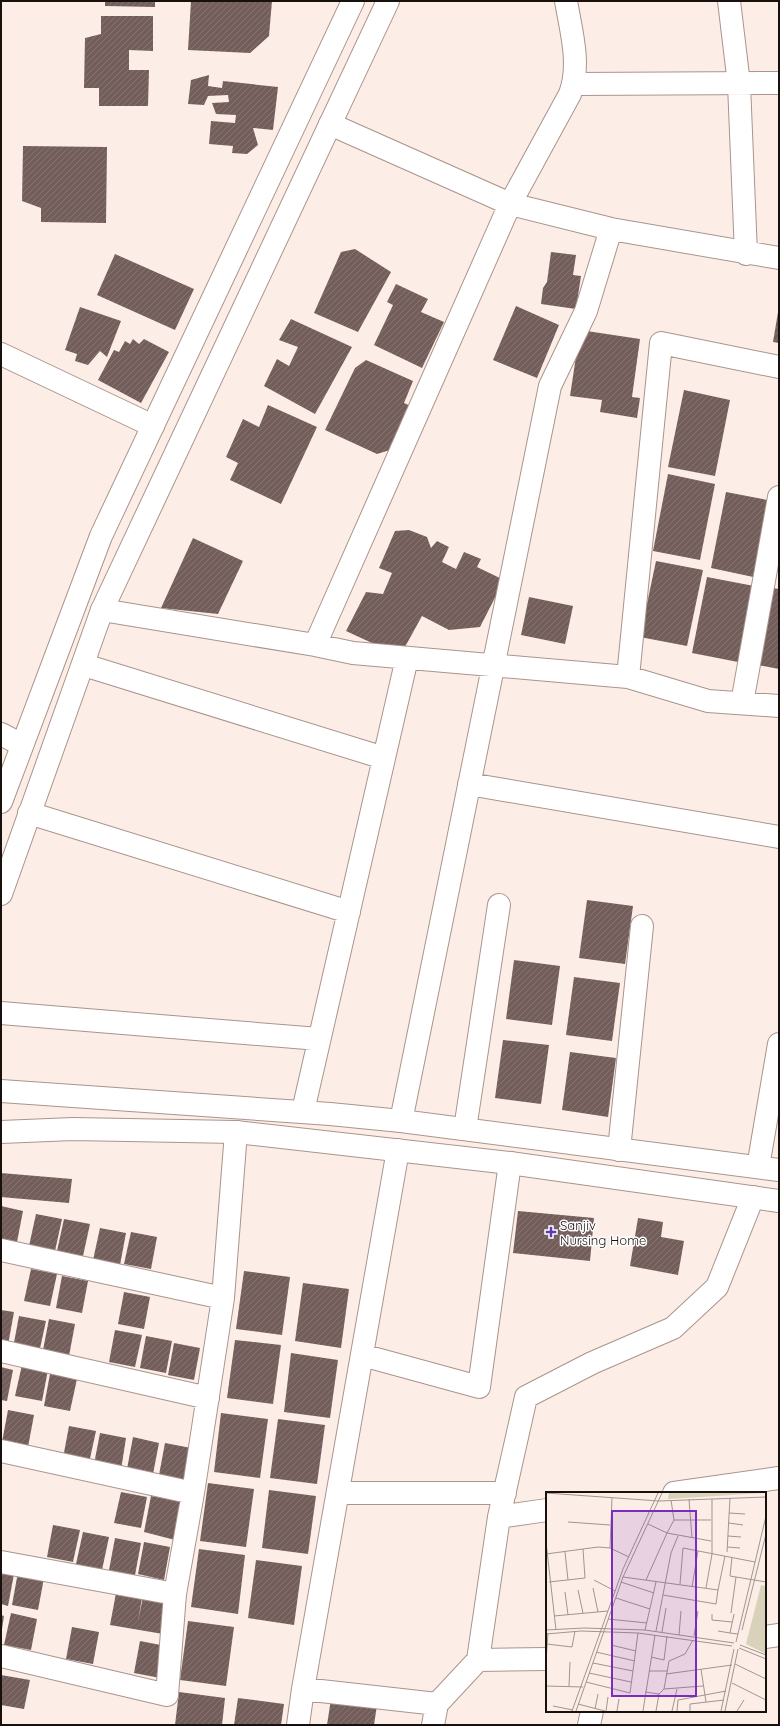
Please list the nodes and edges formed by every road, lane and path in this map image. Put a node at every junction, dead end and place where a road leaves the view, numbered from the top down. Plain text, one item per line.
1 (353, 1) edge
2 (388, 1) edge
3 (566, 1) edge
4 (729, 1) edge
5 (779, 83) edge
6 (574, 84) junction
7 (739, 84) junction
8 (330, 124) junction
9 (510, 204) junction
10 (611, 229) junction
11 (746, 254) junction
12 (779, 258) edge
13 (1, 354) edge
14 (779, 367) edge
15 (154, 426) junction
16 (779, 497) edge
17 (102, 610) junction
18 (315, 645) junction
19 (407, 658) junction
20 (84, 665) junction
21 (492, 666) junction
22 (628, 677) junction
23 (742, 703) junction
24 (779, 706) edge
25 (1, 734) edge
26 (22, 745) junction
27 (384, 758) junction
28 (469, 784) junction
29 (1, 802) edge
30 (29, 814) junction
31 (779, 837) edge
32 (1, 894) edge
33 (499, 905) dead end
34 (349, 912) junction
35 (642, 926) dead end
36 (1, 1013) edge
37 (320, 1039) junction
38 (779, 1044) edge
39 (1, 1091) edge
40 (303, 1111) junction
41 (401, 1121) junction
42 (465, 1129) junction
43 (1, 1132) edge
44 (236, 1132) junction
45 (398, 1150) junction
46 (619, 1150) junction
47 (510, 1163) junction
48 (769, 1169) edge
49 (753, 1197) junction
50 (779, 1201) edge
51 (1, 1250) edge
52 (223, 1298) junction
53 (1, 1351) edge
54 (362, 1355) junction
55 (208, 1398) junction
56 (1, 1451) edge
57 (779, 1478) edge
58 (681, 1492) edge
59 (193, 1493) junction
60 (338, 1493) junction
61 (505, 1493) junction
62 (546, 1510) edge
63 (499, 1517) junction
64 (1, 1562) edge
65 (175, 1594) junction
66 (779, 1635) edge
67 (766, 1637) edge
68 (1, 1656) edge
69 (546, 1659) edge
70 (478, 1660) junction
71 (303, 1689) junction
72 (437, 1704) junction
73 (592, 1712) edge
74 (298, 1725) edge
75 (433, 1725) edge
76 (588, 1725) edge

1 - 15 street
2 - 8 street
3 - 6 street
4 - 7 street
5 - 7 street
6 - 7 street
6 - 9 street
7 - 11 street
8 - 9 street
8 - 17 street
9 - 10 street
9 - 18 street
10 - 11 street
10 - 21 street
11 - 12 street
13 - 15 street
14 - 22 street
15 - 26 street
16 - 23 street
17 - 18 street
17 - 20 street
18 - 19 street
19 - 21 street
19 - 27 street
20 - 27 street
20 - 30 street
21 - 22 street
21 - 28 street
22 - 23 street
23 - 24 street
25 - 26 street
26 - 29 street
27 - 34 street
28 - 31 street
28 - 41 street
30 - 32 street
30 - 34 street
33 - 42 street
34 - 37 street
35 - 46 street
36 - 37 street
37 - 40 street
38 - 48 street
39 - 40 street
40 - 41 street
41 - 42 street
42 - 46 street
43 - 44 street
44 - 45 street
44 - 52 street
45 - 47 street
45 - 54 street
46 - 48 street
47 - 49 street
47 - 54 street
49 - 50 street
49 - 61 street
51 - 52 street
52 - 55 street
53 - 55 street
54 - 60 street
55 - 59 street
56 - 59 street
57 - 58 street
59 - 65 street
60 - 61 street
60 - 71 street
61 - 63 street
62 - 63 street
63 - 70 street
64 - 65 street
65 - 68 street
66 - 67 street
69 - 70 street
70 - 72 street
71 - 72 street
71 - 74 street
72 - 75 street
73 - 76 street

